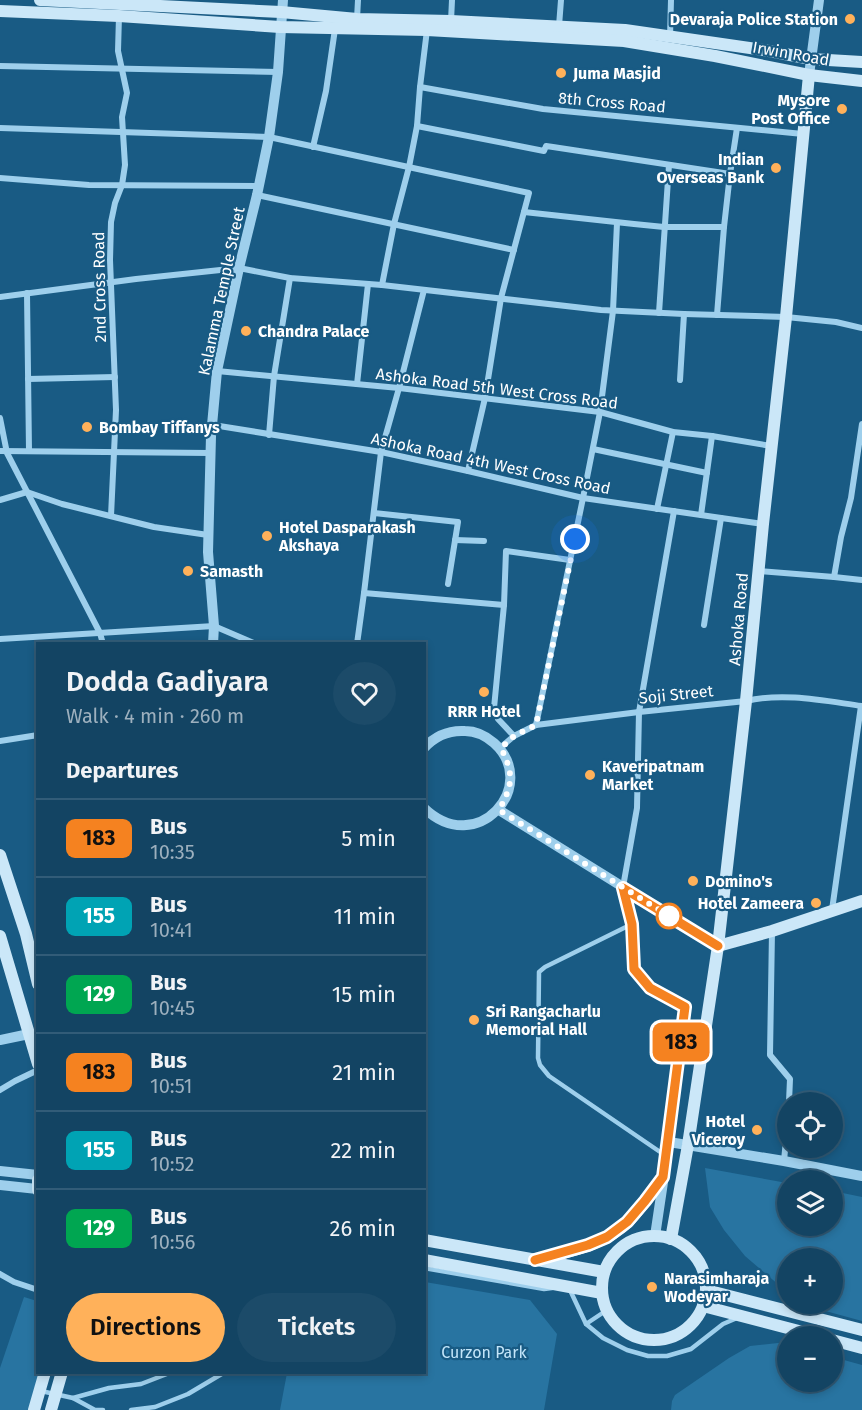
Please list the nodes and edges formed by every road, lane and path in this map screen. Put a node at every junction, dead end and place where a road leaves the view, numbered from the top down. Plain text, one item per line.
1 (40, 0) edge
2 (358, 0) edge
3 (452, 0) edge
4 (561, 0) edge
5 (671, 0) edge
6 (819, 0) edge
7 (179, 4) edge
8 (282, 6) edge
9 (119, 7) edge
10 (0, 11) edge
11 (357, 19) junction
12 (451, 21) junction
13 (280, 27) junction
14 (560, 27) junction
15 (335, 28) junction
16 (427, 30) junction
17 (670, 37) junction
18 (811, 59) junction
19 (862, 62) edge
20 (0, 66) edge
21 (121, 69) junction
22 (278, 72) junction
23 (809, 75) junction
24 (862, 81) edge
25 (420, 87) junction
26 (417, 126) junction
27 (0, 128) edge
28 (737, 128) junction
29 (123, 132) junction
30 (803, 134) junction
31 (269, 137) junction
32 (313, 147) junction
33 (669, 165) junction
34 (409, 167) junction
35 (730, 174) junction
36 (0, 178) edge
37 (122, 185) junction
38 (258, 191) junction
39 (524, 212) junction
40 (617, 223) junction
41 (394, 224) junction
42 (664, 227) junction
43 (724, 227) junction
44 (514, 250) junction
45 (239, 268) junction
46 (290, 278) junction
47 (112, 282) junction
48 (368, 284) junction
49 (381, 285) junction
50 (424, 290) junction
51 (27, 293) junction
52 (0, 297) edge
53 (501, 298) junction
54 (613, 311) junction
55 (659, 313) junction
56 (684, 314) junction
57 (717, 315) junction
58 (786, 317) junction
59 (862, 328) edge
60 (217, 371) junction
61 (274, 376) junction
62 (115, 377) junction
63 (28, 380) junction
64 (680, 380) dead end
65 (357, 384) junction
66 (399, 388) junction
67 (485, 398) junction
68 (600, 412) junction
69 (0, 418) edge
70 (862, 424) edge
71 (213, 425) junction
72 (673, 432) junction
73 (269, 435) junction
74 (712, 436) junction
75 (772, 447) junction
76 (593, 449) junction
77 (3, 451) edge
78 (29, 451) junction
79 (114, 452) junction
80 (381, 452) junction
81 (210, 453) junction
82 (667, 464) junction
83 (468, 471) junction
84 (707, 473) junction
85 (27, 492) junction
86 (583, 498) junction
87 (0, 500) edge
88 (657, 509) junction
89 (674, 511) junction
90 (374, 513) junction
91 (701, 515) junction
92 (111, 516) junction
93 (721, 518) junction
94 (763, 524) junction
95 (208, 536) junction
96 (455, 540) junction
97 (484, 541) dead end
98 (570, 560) junction
99 (759, 571) junction
100 (834, 577) junction
101 (862, 580) edge
102 (448, 584) dead end
103 (364, 593) junction
104 (504, 605) junction
105 (704, 625) dead end
106 (214, 626) junction
107 (100, 633) junction
108 (0, 639) edge
109 (102, 642) edge
110 (213, 642) edge
111 (251, 642) edge
112 (357, 642) edge
113 (747, 701) junction
114 (862, 706) edge
115 (639, 712) junction
116 (536, 725) junction
117 (36, 735) edge
118 (514, 736) junction
119 (0, 741) edge
120 (426, 745) edge
121 (501, 748) junction
122 (426, 810) edge
123 (499, 810) junction
124 (0, 855) edge
125 (623, 888) junction
126 (862, 901) edge
127 (831, 912) junction
128 (632, 924) junction
129 (772, 931) junction
130 (32, 933) edge
131 (0, 936) edge
132 (718, 946) junction
133 (36, 967) edge
134 (29, 1034) junction
135 (0, 1040) edge
136 (36, 1057) edge
137 (36, 1071) edge
138 (0, 1090) edge
139 (789, 1092) edge
140 (669, 1142) junction
141 (688, 1145) junction
142 (667, 1156) junction
143 (784, 1158) edge
144 (784, 1161) junction
145 (0, 1171) edge
146 (36, 1174) edge
147 (862, 1176) edge
148 (663, 1177) junction
149 (0, 1185) edge
150 (36, 1190) edge
151 (655, 1236) junction
152 (671, 1239) junction
153 (426, 1240) edge
154 (426, 1260) edge
155 (535, 1260) junction
156 (426, 1268) edge
157 (604, 1272) junction
158 (0, 1274) edge
159 (568, 1287) junction
160 (36, 1289) edge
161 (706, 1290) junction
162 (602, 1293) junction
163 (703, 1306) junction
164 (607, 1310) junction
165 (741, 1316) junction
166 (586, 1324) junction
167 (780, 1326) edge
168 (862, 1330) edge
169 (843, 1343) edge
170 (862, 1348) edge
171 (45, 1374) edge
172 (64, 1374) edge
173 (167, 1374) edge
174 (222, 1374) edge
175 (40, 1391) junction
176 (56, 1395) junction
177 (73, 1398) junction
178 (34, 1410) edge
179 (51, 1410) edge
180 (103, 1410) edge
181 (130, 1410) edge

1 - 9 main road, Irwin Road
2 - 11 street
3 - 12 street
4 - 14 street
5 - 17 street
6 - 18 street, Ashoka Road
7 - 8 main road, Irwin Road
7 - 9 main road, Irwin Road
8 - 11 main road, Irwin Road
8 - 13 street, Kalamma Temple Street
9 - 10 main road
9 - 13 main road, Irwin Road
9 - 21 street, 2nd Cross Road
11 - 12 main road, Irwin Road
12 - 14 main road, Irwin Road
13 - 15 main road, Irwin Road
13 - 22 street, Kalamma Temple Street
14 - 17 main road, Irwin Road
15 - 16 main road, Irwin Road
15 - 32 street
16 - 23 main road, Irwin Road
16 - 25 street
17 - 18 main road, Irwin Road
18 - 19 main road, Irwin Road
18 - 23 street, Ashoka Road
20 - 21 street
21 - 22 street
21 - 29 street, 2nd Cross Road
22 - 31 street, Kalamma Temple Street
23 - 24 main road, Irwin Road
23 - 30 main road, Ashoka Road
25 - 26 street
25 - 28 street, 8th Cross Road
26 - 33 street
26 - 34 street
27 - 29 street
28 - 30 street, 8th Cross Road
28 - 35 street
29 - 31 street
29 - 37 street, 2nd Cross Road
30 - 58 main road, Ashoka Road
31 - 32 street
31 - 38 street, Kalamma Temple Street
32 - 34 street
33 - 35 street
33 - 42 street
34 - 39 street
34 - 41 street
35 - 43 street
36 - 37 street
37 - 38 street
37 - 47 street, 2nd Cross Road
38 - 41 street
38 - 45 street, Kalamma Temple Street
39 - 40 street
39 - 44 street
40 - 42 street
40 - 54 street
41 - 44 street
41 - 49 street
42 - 43 street
42 - 55 street
43 - 57 street
44 - 53 street
45 - 46 street
45 - 47 street
45 - 60 street, Kalamma Temple Street
46 - 48 street
46 - 61 street
47 - 51 street
47 - 62 street, 2nd Cross Road
48 - 49 street
48 - 65 street
49 - 50 street
50 - 53 street
50 - 66 street
51 - 52 street
51 - 63 street
53 - 54 street
53 - 67 street
54 - 55 street
54 - 68 street
55 - 56 street
56 - 57 street
56 - 64 street
57 - 58 street
58 - 59 street
58 - 75 main road, Ashoka Road
60 - 61 street, Ashoka Road 5th West Cross Road
60 - 71 street, Kalamma Temple Street
61 - 65 street, Ashoka Road 5th West Cross Road
61 - 73 street
62 - 63 street
62 - 79 street, 2nd Cross Road
63 - 78 street
65 - 66 street, Ashoka Road 5th West Cross Road
66 - 67 street, Ashoka Road 5th West Cross Road
66 - 80 street
67 - 68 street, Ashoka Road 5th West Cross Road
67 - 83 street
68 - 72 street, Ashoka Road 5th West Cross Road
68 - 76 street
69 - 77 street
70 - 100 street
71 - 73 street, Ashoka Road 4th West Cross Road
71 - 81 street, Kalamma Temple Street
72 - 74 street, Ashoka Road 5th West Cross Road
72 - 82 street
73 - 80 street, Ashoka Road 4th West Cross Road
74 - 75 street, Ashoka Road 5th West Cross Road
74 - 84 street
75 - 94 main road, Ashoka Road
76 - 82 street
76 - 86 street
77 - 78 street
77 - 85 street
78 - 79 street
79 - 81 street
79 - 92 street, 2nd Cross Road
80 - 83 street, Ashoka Road 4th West Cross Road
80 - 90 street
81 - 95 street, Kalamma Temple Street
82 - 84 street
82 - 88 street
83 - 86 street, Ashoka Road 4th West Cross Road
84 - 91 street
85 - 87 street
85 - 92 street
85 - 107 street
86 - 88 street, Ashoka Road 4th West Cross Road
86 - 98 street
88 - 89 street, Ashoka Road 4th West Cross Road
89 - 91 street, Ashoka Road 4th West Cross Road
89 - 115 street
90 - 96 street
90 - 103 street
91 - 93 street, Ashoka Road 4th West Cross Road
92 - 95 street
93 - 94 street, Ashoka Road 4th West Cross Road
93 - 105 street
94 - 99 main road, Ashoka Road
95 - 106 street, Kalamma Temple Street
96 - 97 street
96 - 102 street
98 - 104 street
98 - 116 street
99 - 100 street
99 - 113 main road, Ashoka Road
100 - 101 street
103 - 104 street
103 - 112 street
104 - 118 street
106 - 107 street
106 - 110 street, Kalamma Temple Street
106 - 111 street
107 - 108 street
107 - 109 street
113 - 114 street, Soji Street
113 - 115 street, Soji Street
113 - 132 main road, Ashoka Road
114 - 127 street
115 - 116 street, Soji Street
115 - 125 street
116 - 118 street, Soji Street
117 - 119 street
118 - 121 street, Soji Street
120 - 121 street
121 - 123 street
122 - 123 street
123 - 125 street
124 - 130 main road
125 - 128 street
125 - 132 street
126 - 127 main road
127 - 129 main road
128 - 140 street
128 - 142 lane
129 - 132 main road
129 - 139 street
130 - 133 main road
131 - 134 main road
132 - 141 main road, Ashoka Road
134 - 135 street
134 - 136 main road
137 - 138 street
140 - 141 street
140 - 142 street
141 - 144 street
141 - 152 main road, Ashoka Road
142 - 148 street
143 - 144 street
144 - 147 street
145 - 146 street
148 - 151 street
148 - 155 main road
149 - 150 street
151 - 152 main road
151 - 157 main road
152 - 161 main road
153 - 155 main road
154 - 159 main road
155 - 157 main road
156 - 159 lane
157 - 162 main road
158 - 160 street
159 - 162 main road
159 - 166 lane
161 - 163 main road
161 - 168 main road
162 - 164 main road
163 - 164 main road
163 - 165 main road
164 - 166 lane
165 - 166 lane
165 - 167 main road
169 - 170 main road
171 - 175 main road
172 - 176 main road
173 - 177 lane
174 - 181 lane
175 - 176 lane
175 - 178 main road
176 - 177 lane
176 - 179 main road
177 - 180 lane

